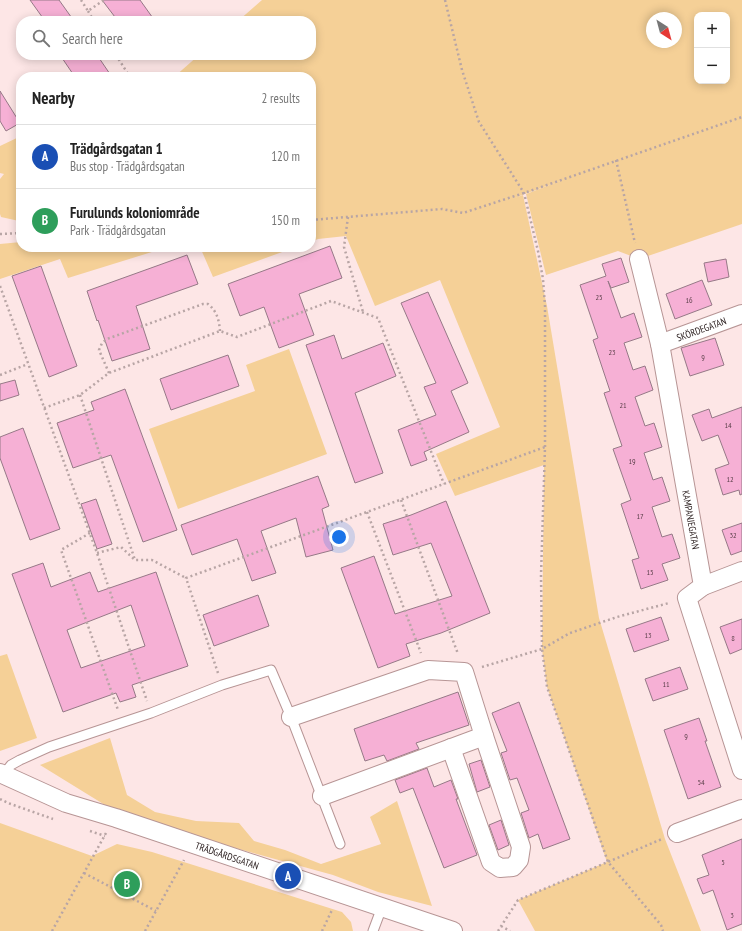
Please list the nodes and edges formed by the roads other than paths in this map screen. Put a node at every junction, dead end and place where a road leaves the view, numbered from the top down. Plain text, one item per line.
1 (639, 259) road end
2 (742, 314) edge
3 (660, 344) junction
4 (742, 571) edge
5 (703, 586) junction
6 (291, 717) junction
7 (484, 736) junction
8 (451, 748) junction
9 (742, 770) edge
10 (1, 774) edge
11 (322, 796) junction
12 (742, 809) edge
13 (677, 833) road end
14 (340, 844) dead end
15 (382, 907) junction
16 (373, 931) edge
17 (453, 931) edge

1 - 3 street, KAMPANJEGATAN
2 - 3 street, SKÖRDEGATAN
3 - 5 street, KAMPANJEGATAN
4 - 5 street
5 - 9 street
6 - 7 street
6 - 10 lane, TRÄDGÅRDSGATAN
6 - 11 lane
7 - 8 street
7 - 8 street
8 - 11 street
10 - 15 street, TRÄDGÅRDSGATAN
11 - 14 lane
12 - 13 street
15 - 16 lane
15 - 17 street, TRÄDGÅRDSGATAN

